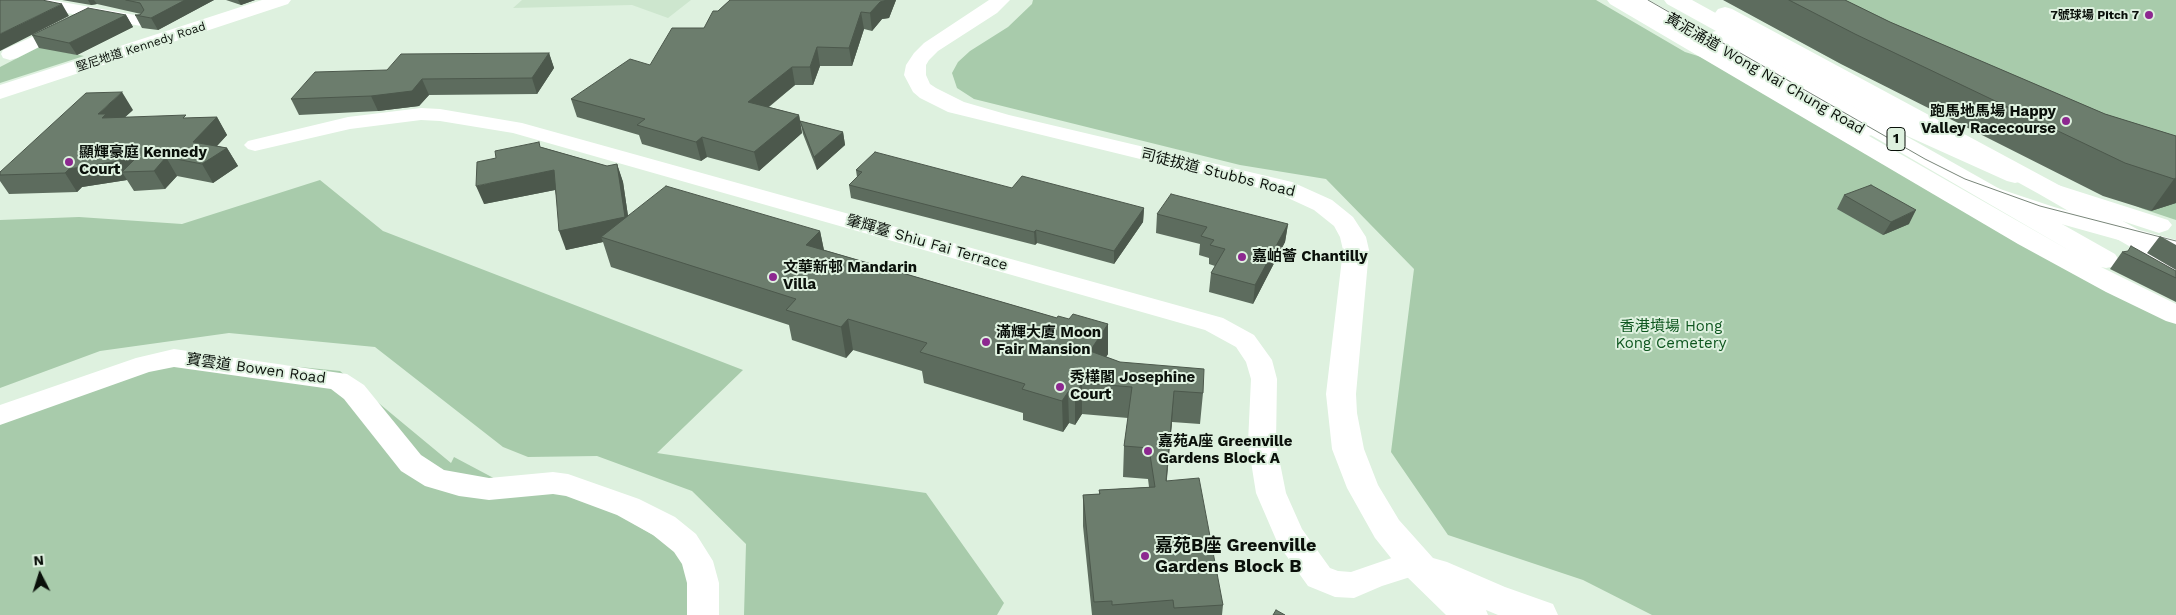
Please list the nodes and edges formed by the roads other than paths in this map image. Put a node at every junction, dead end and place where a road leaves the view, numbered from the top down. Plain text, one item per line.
1 (21, 0) edge
2 (118, 0) edge
3 (281, 0) edge
4 (1000, 0) edge
5 (1617, 0) edge
6 (1635, 0) edge
7 (1652, 0) edge
8 (1676, 0) edge
9 (1702, 0) edge
10 (93, 12) junction
11 (142, 20) edge
12 (10, 54) dead end
13 (0, 92) edge
14 (255, 145) dead end
15 (2176, 230) edge
16 (2176, 248) edge
17 (2176, 262) edge
18 (2176, 283) edge
19 (2176, 308) edge
20 (2176, 314) edge
21 (0, 415) edge
22 (1415, 563) junction
23 (703, 615) edge
24 (1470, 615) edge
25 (1540, 615) edge

1 - 10 street
2 - 10 street
3 - 13 main road, 堅尼地道 Kennedy Road
4 - 22 main road, 司徒拔道 Stubbs Road
5 - 20 main road
6 - 16 main road, 黃泥涌道 Wong Nai Chung Road
7 - 19 main road, 1
8 - 15 main road, 黃泥涌道 Wong Nai Chung Road
8 - 18 main road, 1
9 - 17 main road
10 - 11 street
10 - 12 street
14 - 22 street, 肇輝臺 Shiu Fai Terrace
21 - 23 street, 寶雲道 Bowen Road
22 - 24 main road, 司徒拔道 Stubbs Road
22 - 25 main road, 司徒拔道 Stubbs Road

